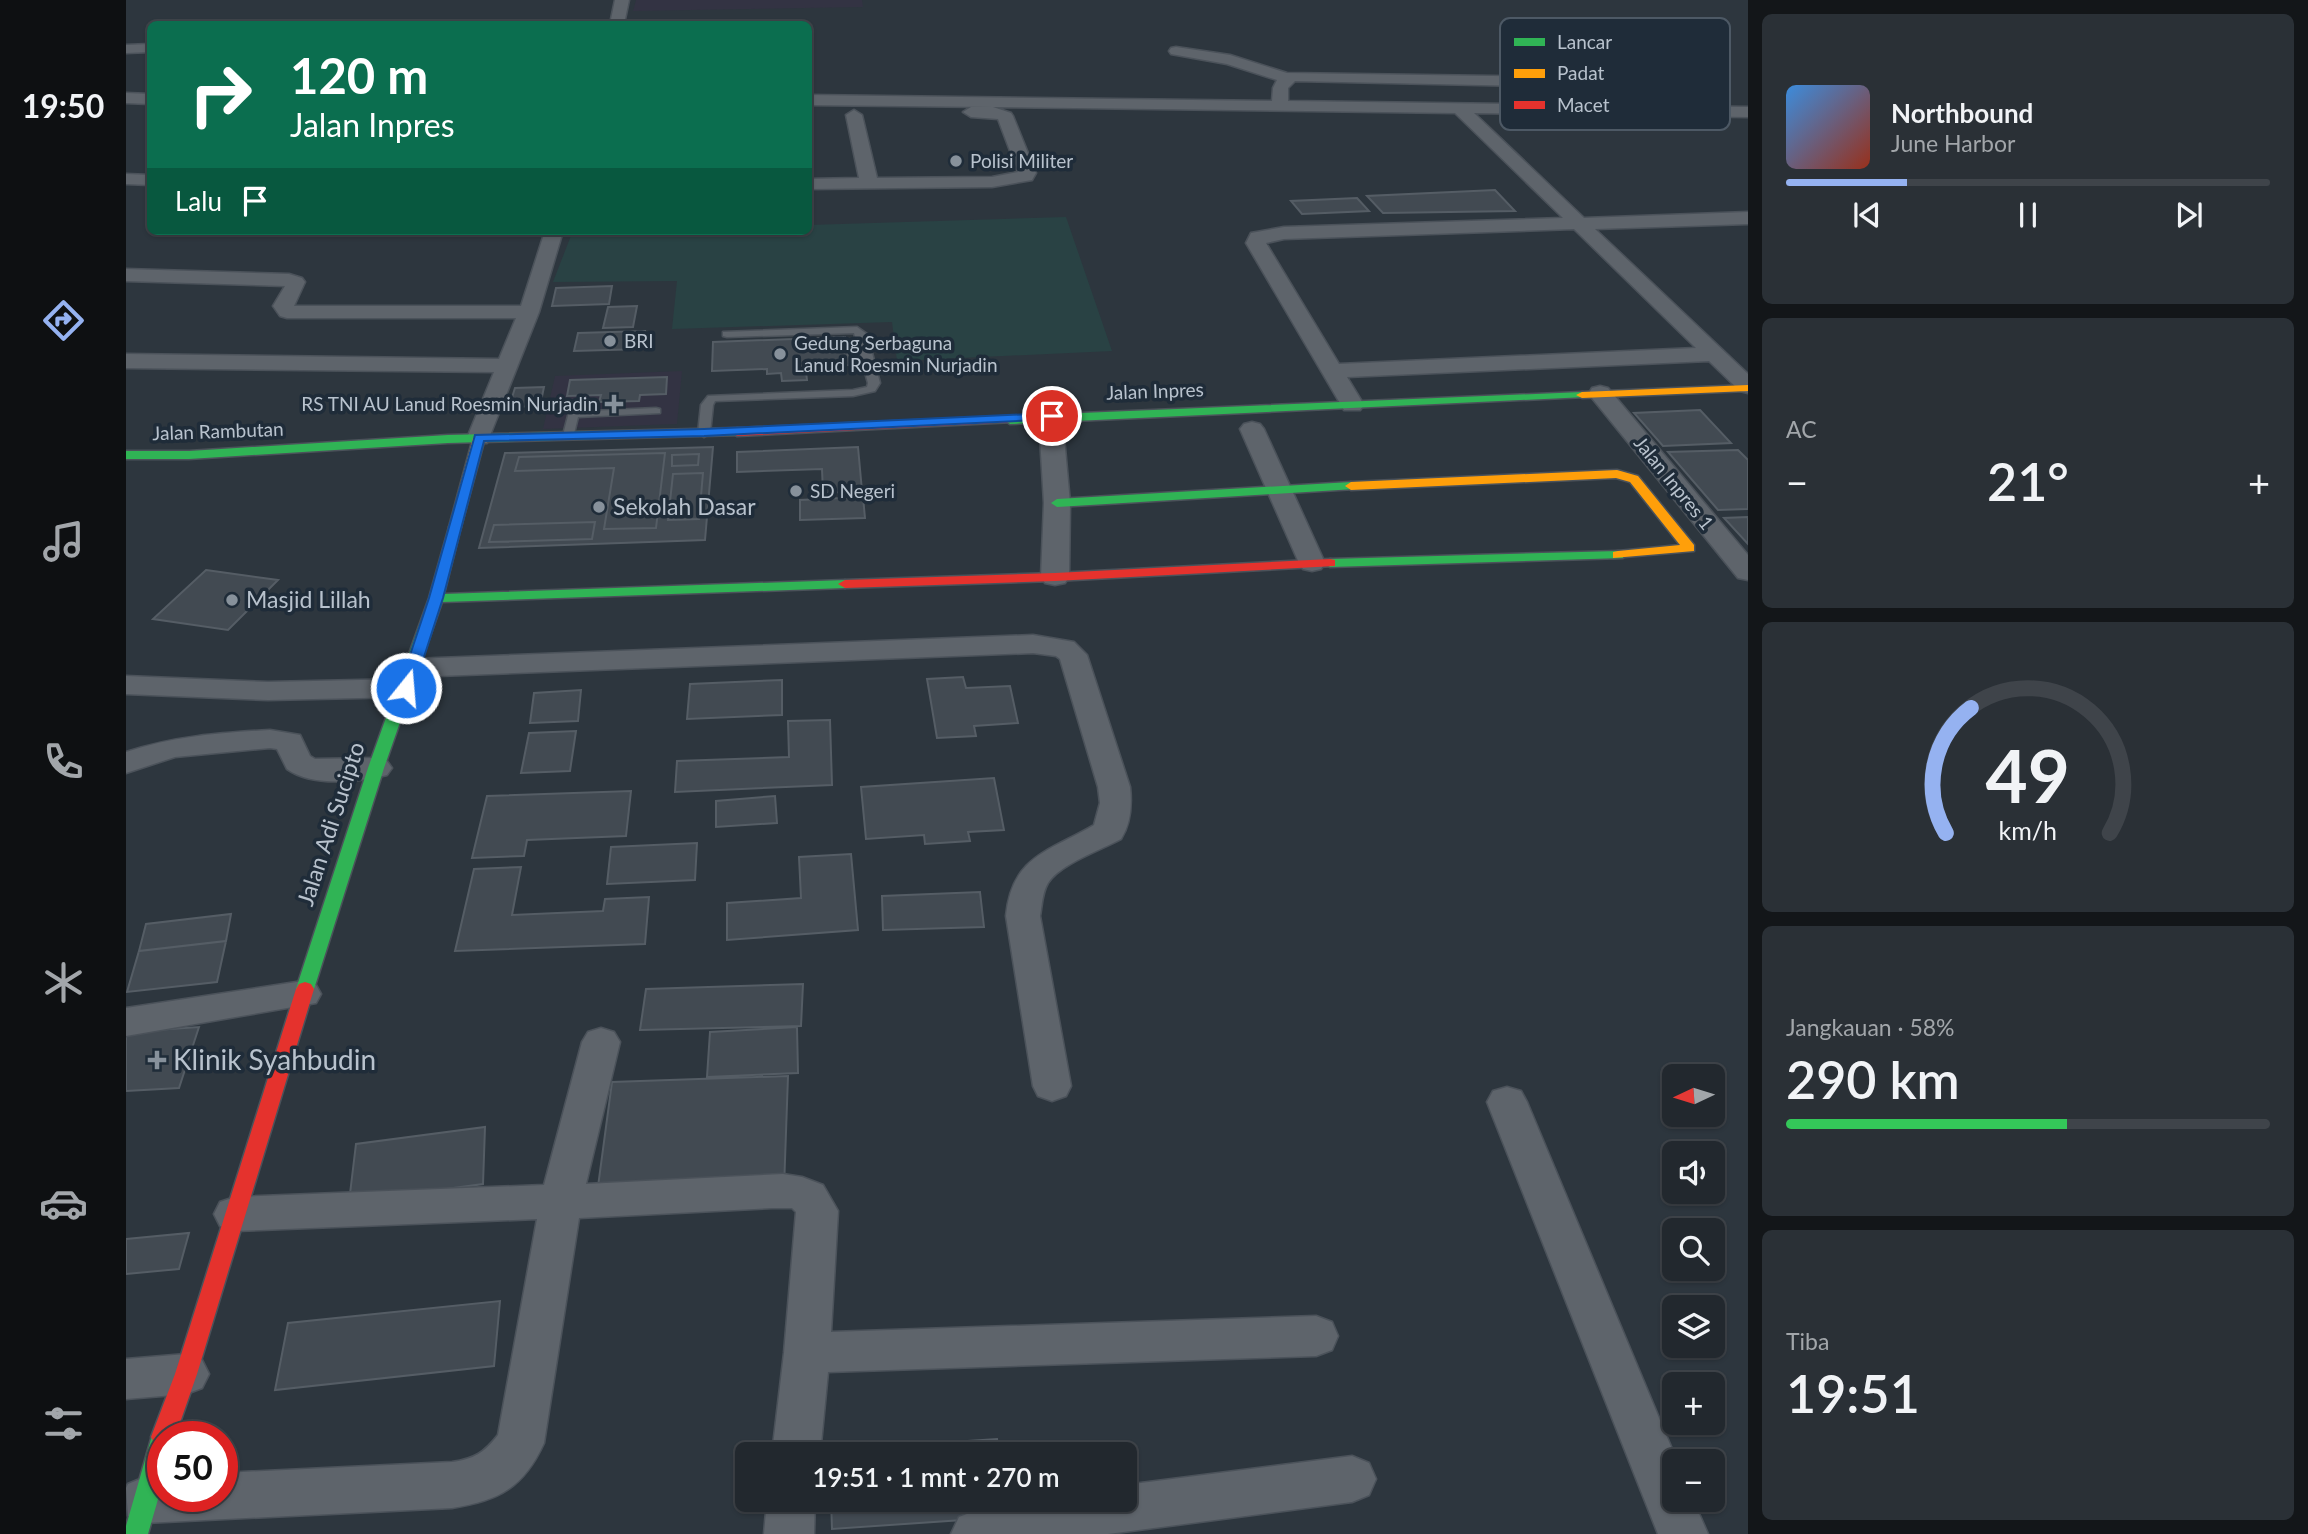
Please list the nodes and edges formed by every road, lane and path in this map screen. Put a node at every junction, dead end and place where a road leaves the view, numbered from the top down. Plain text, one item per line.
1 (622, 0) edge
2 (618, 21) edge
3 (147, 48) edge
4 (126, 49) edge
5 (1176, 51) dead end
6 (1286, 78) junction
7 (1500, 80) edge
8 (126, 99) edge
9 (147, 99) edge
10 (812, 100) edge
11 (1280, 106) junction
12 (1461, 110) junction
13 (1500, 110) edge
14 (1730, 112) edge
15 (1748, 112) edge
16 (854, 115) junction
17 (812, 117) edge
18 (126, 178) edge
19 (147, 180) edge
20 (869, 183) junction
21 (812, 184) edge
22 (1748, 218) edge
23 (1575, 222) junction
24 (553, 235) edge
25 (126, 275) edge
26 (529, 312) junction
27 (727, 334) dead end
28 (1713, 354) junction
29 (126, 361) edge
30 (507, 366) junction
31 (1331, 371) junction
32 (1748, 387) edge
33 (1601, 393) junction
34 (1352, 405) junction
35 (656, 411) dead end
36 (1252, 429) dead end
37 (704, 433) junction
38 (569, 436) junction
39 (1052, 437) dead end
40 (479, 438) junction
41 (126, 455) edge
42 (1278, 489) junction
43 (1057, 503) junction
44 (1744, 562) edge
45 (1312, 564) junction
46 (1055, 577) junction
47 (436, 598) junction
48 (409, 678) junction
49 (126, 685) edge
50 (126, 763) edge
51 (376, 768) junction
52 (303, 994) junction
53 (126, 1022) edge
54 (601, 1042) dead end
55 (1052, 1086) dead end
56 (1507, 1102) dead end
57 (561, 1201) junction
58 (235, 1214) junction
59 (1316, 1336) dead end
60 (807, 1353) junction
61 (186, 1374) junction
62 (126, 1379) edge
63 (169, 1421) edge
64 (797, 1442) edge
65 (1352, 1479) dead end
66 (147, 1495) edge
67 (790, 1512) edge
68 (141, 1517) edge
69 (789, 1534) edge
70 (976, 1534) edge
71 (1683, 1534) edge

1 - 2 street
3 - 4 street
5 - 6 street
6 - 7 street
6 - 11 street
8 - 9 street
10 - 11 street
11 - 12 street
12 - 13 street
12 - 23 street
14 - 15 street
16 - 17 street
16 - 20 street
16 - 20 street
18 - 19 street
20 - 21 street
22 - 23 street
23 - 28 street
23 - 31 street
24 - 26 street, Jalan Adi Sucipto
25 - 26 street
26 - 30 street, Jalan Adi Sucipto
27 - 37 lane
28 - 31 street
28 - 32 street
29 - 30 street
30 - 40 street, Jalan Adi Sucipto
31 - 34 street
32 - 33 main road, Jalan Inpres
33 - 34 main road, Jalan Inpres
33 - 44 street, Jalan Inpres 1
34 - 37 main road, Jalan Inpres
35 - 38 lane
36 - 42 street
37 - 38 main road, Jalan Inpres
38 - 40 main road, Jalan Inpres
39 - 43 street
40 - 41 main road, Jalan Rambutan
40 - 47 main road, Jalan Adi Sucipto
42 - 43 main road
42 - 45 street
42 - 45 main road
43 - 46 street
45 - 46 main road
46 - 47 main road
47 - 48 main road, Jalan Adi Sucipto
48 - 49 street
48 - 51 main road, Jalan Adi Sucipto
48 - 55 street
50 - 51 street
51 - 52 main road, Jalan Adi Sucipto
52 - 53 street
52 - 58 main road, Jalan Adi Sucipto
54 - 57 street
56 - 71 street
57 - 58 street
57 - 60 street
57 - 68 street
58 - 61 main road, Jalan Adi Sucipto
59 - 60 street
60 - 64 street
61 - 62 street
61 - 63 main road, Jalan Adi Sucipto
65 - 70 street
66 - 68 main road, Jalan Adi Sucipto
67 - 69 street

